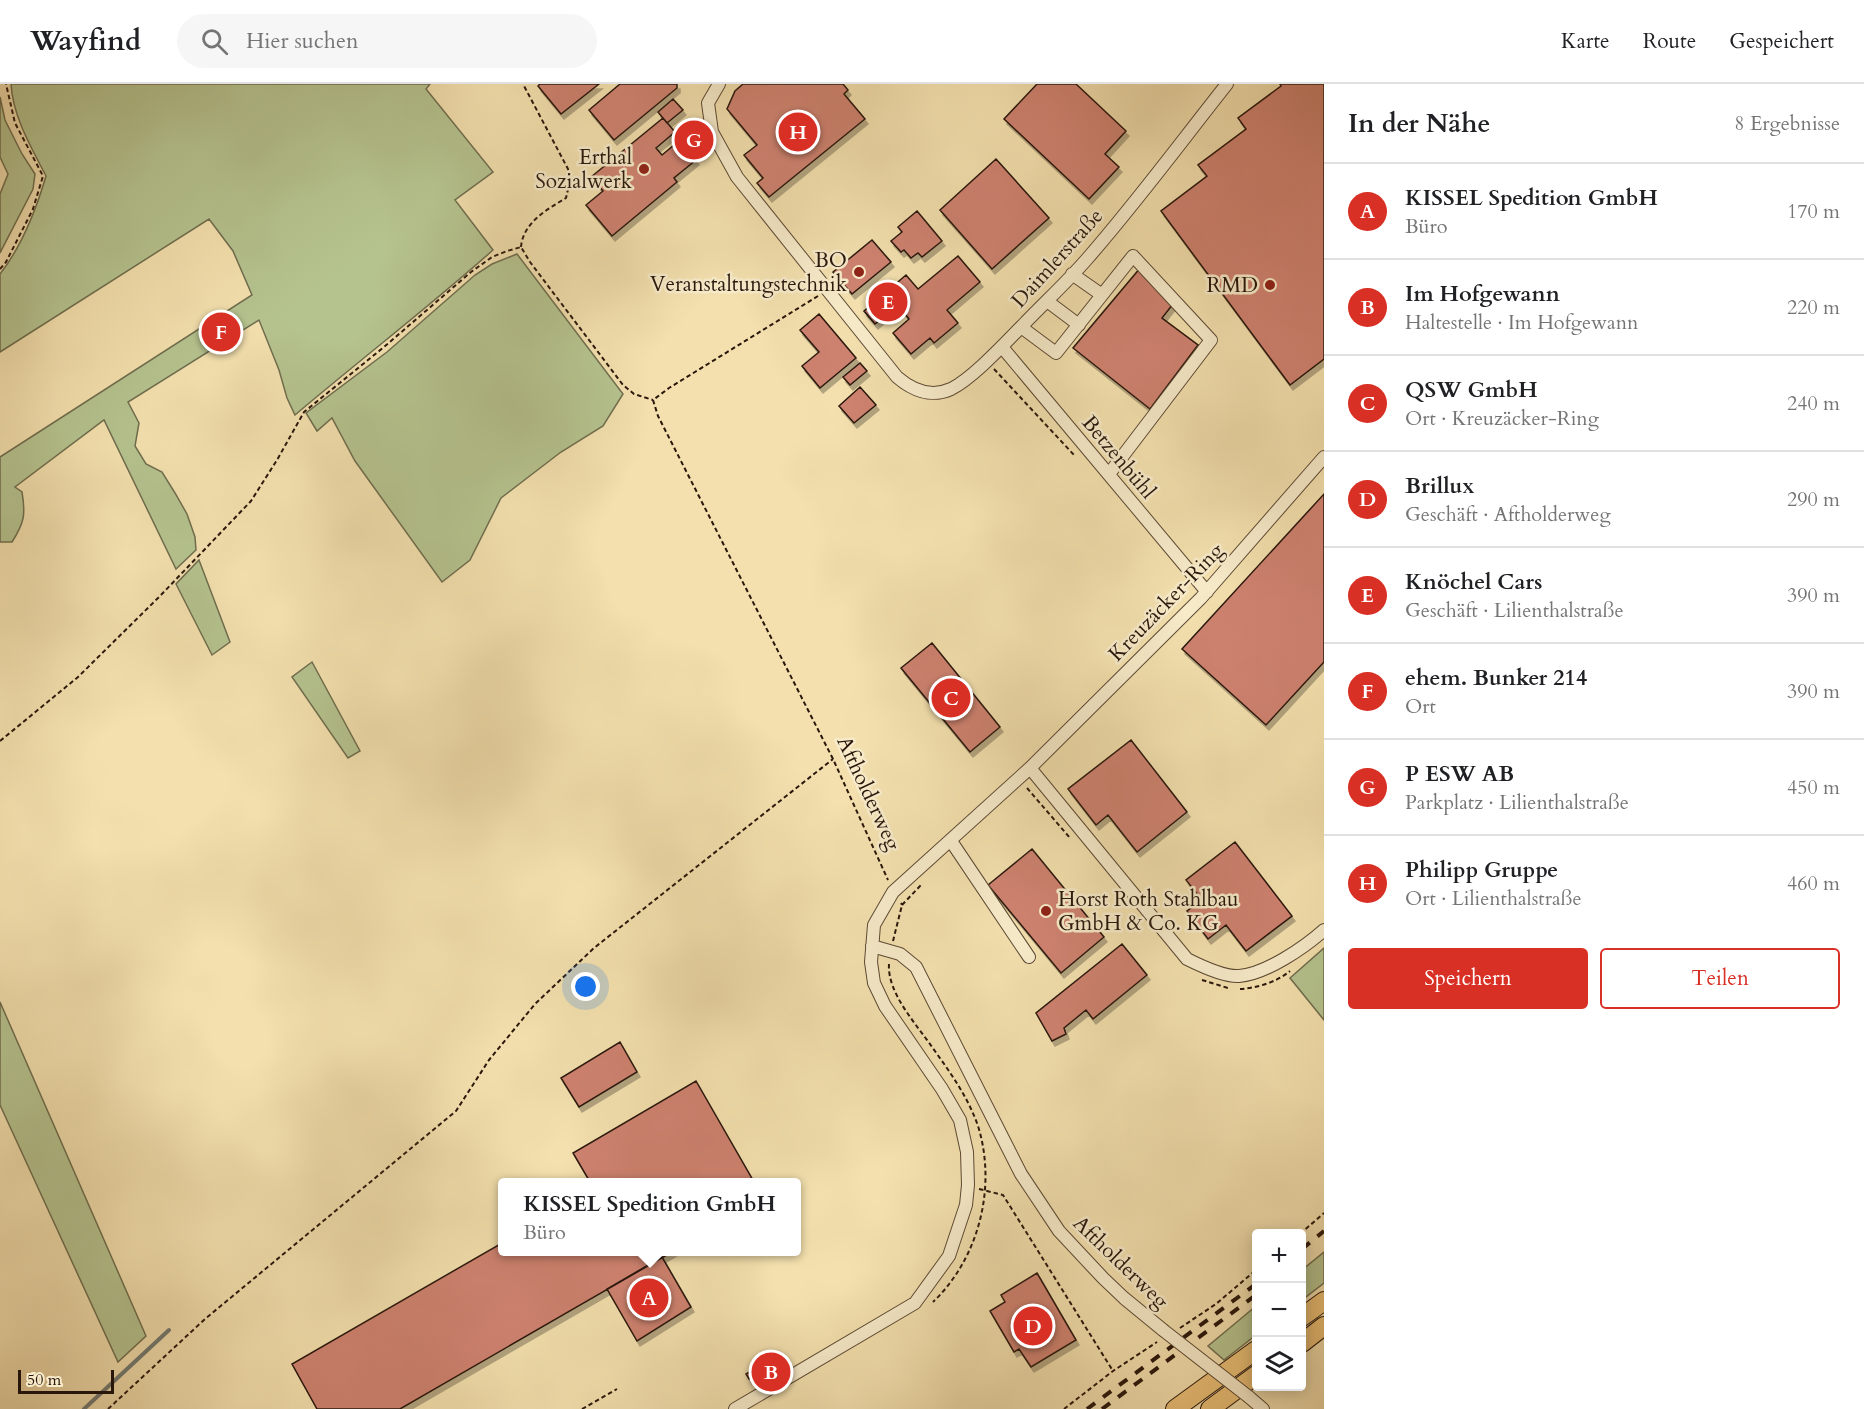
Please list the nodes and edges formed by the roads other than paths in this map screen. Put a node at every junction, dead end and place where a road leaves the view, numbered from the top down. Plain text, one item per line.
1 (719, 84) edge
2 (1227, 84) edge
3 (1072, 274) junction
4 (1102, 295) junction
5 (1047, 301) junction
6 (1079, 325) junction
7 (1021, 327) junction
8 (1002, 347) junction
9 (1324, 458) edge
10 (1109, 474) junction
11 (1207, 592) junction
12 (1030, 768) junction
13 (951, 841) junction
14 (1324, 930) edge
15 (872, 946) junction
16 (1029, 957) dead end
17 (1324, 1300) edge
18 (1306, 1314) edge
19 (1324, 1326) edge
20 (1306, 1340) edge
21 (1252, 1354) edge
22 (1252, 1379) edge
23 (754, 1404) edge
24 (735, 1409) edge
25 (1175, 1409) edge
26 (1210, 1409) edge
27 (1263, 1409) edge

1 - 8 street, Daimlerstraße
2 - 3 street, Daimlerstraße
3 - 4 street
3 - 5 street, Daimlerstraße
4 - 6 street
4 - 10 street
5 - 6 street
5 - 7 street, Daimlerstraße
6 - 7 street
7 - 8 street, Daimlerstraße
8 - 10 street, Betzenbühl
9 - 11 street, Kreuzäcker-Ring
10 - 11 street, Betzenbühl
11 - 12 street, Kreuzäcker-Ring
12 - 13 street, Kreuzäcker-Ring
12 - 14 street
13 - 15 street, Kreuzäcker-Ring
13 - 16 street
15 - 23 street
15 - 27 street, Aftholderweg, bridge
17 - 18 highway
19 - 20 highway
21 - 25 highway
22 - 26 highway
23 - 24 street

